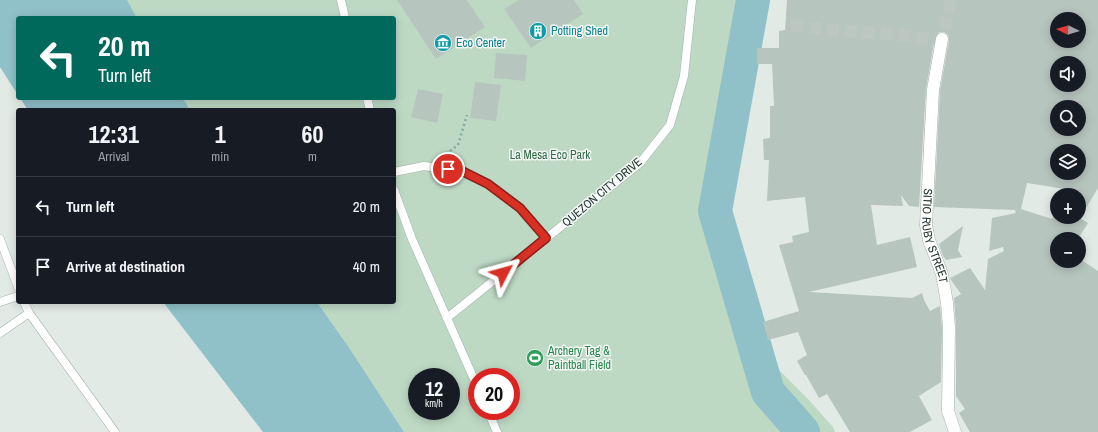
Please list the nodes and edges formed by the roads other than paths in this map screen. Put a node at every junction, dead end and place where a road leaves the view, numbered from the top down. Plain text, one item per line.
1 (341, 0) edge
2 (692, 0) edge
3 (345, 16) edge
4 (942, 39) dead end
5 (396, 172) edge
6 (396, 195) edge
7 (546, 238) junction
8 (0, 239) edge
9 (16, 282) edge
10 (16, 297) edge
11 (0, 302) edge
12 (25, 304) edge
13 (29, 313) junction
14 (447, 318) junction
15 (0, 333) edge
16 (469, 368) edge
17 (492, 420) edge
18 (115, 432) edge
19 (497, 432) edge
20 (956, 432) edge

1 - 3 lane
2 - 7 lane, QUEZON CITY DRIVE
4 - 20 street, SITIO RUBY STREET
5 - 7 lane
6 - 14 lane
7 - 14 lane, QUEZON CITY DRIVE
8 - 9 lane
10 - 11 lane
12 - 13 lane
13 - 15 lane
13 - 18 lane
14 - 16 lane
17 - 19 lane

